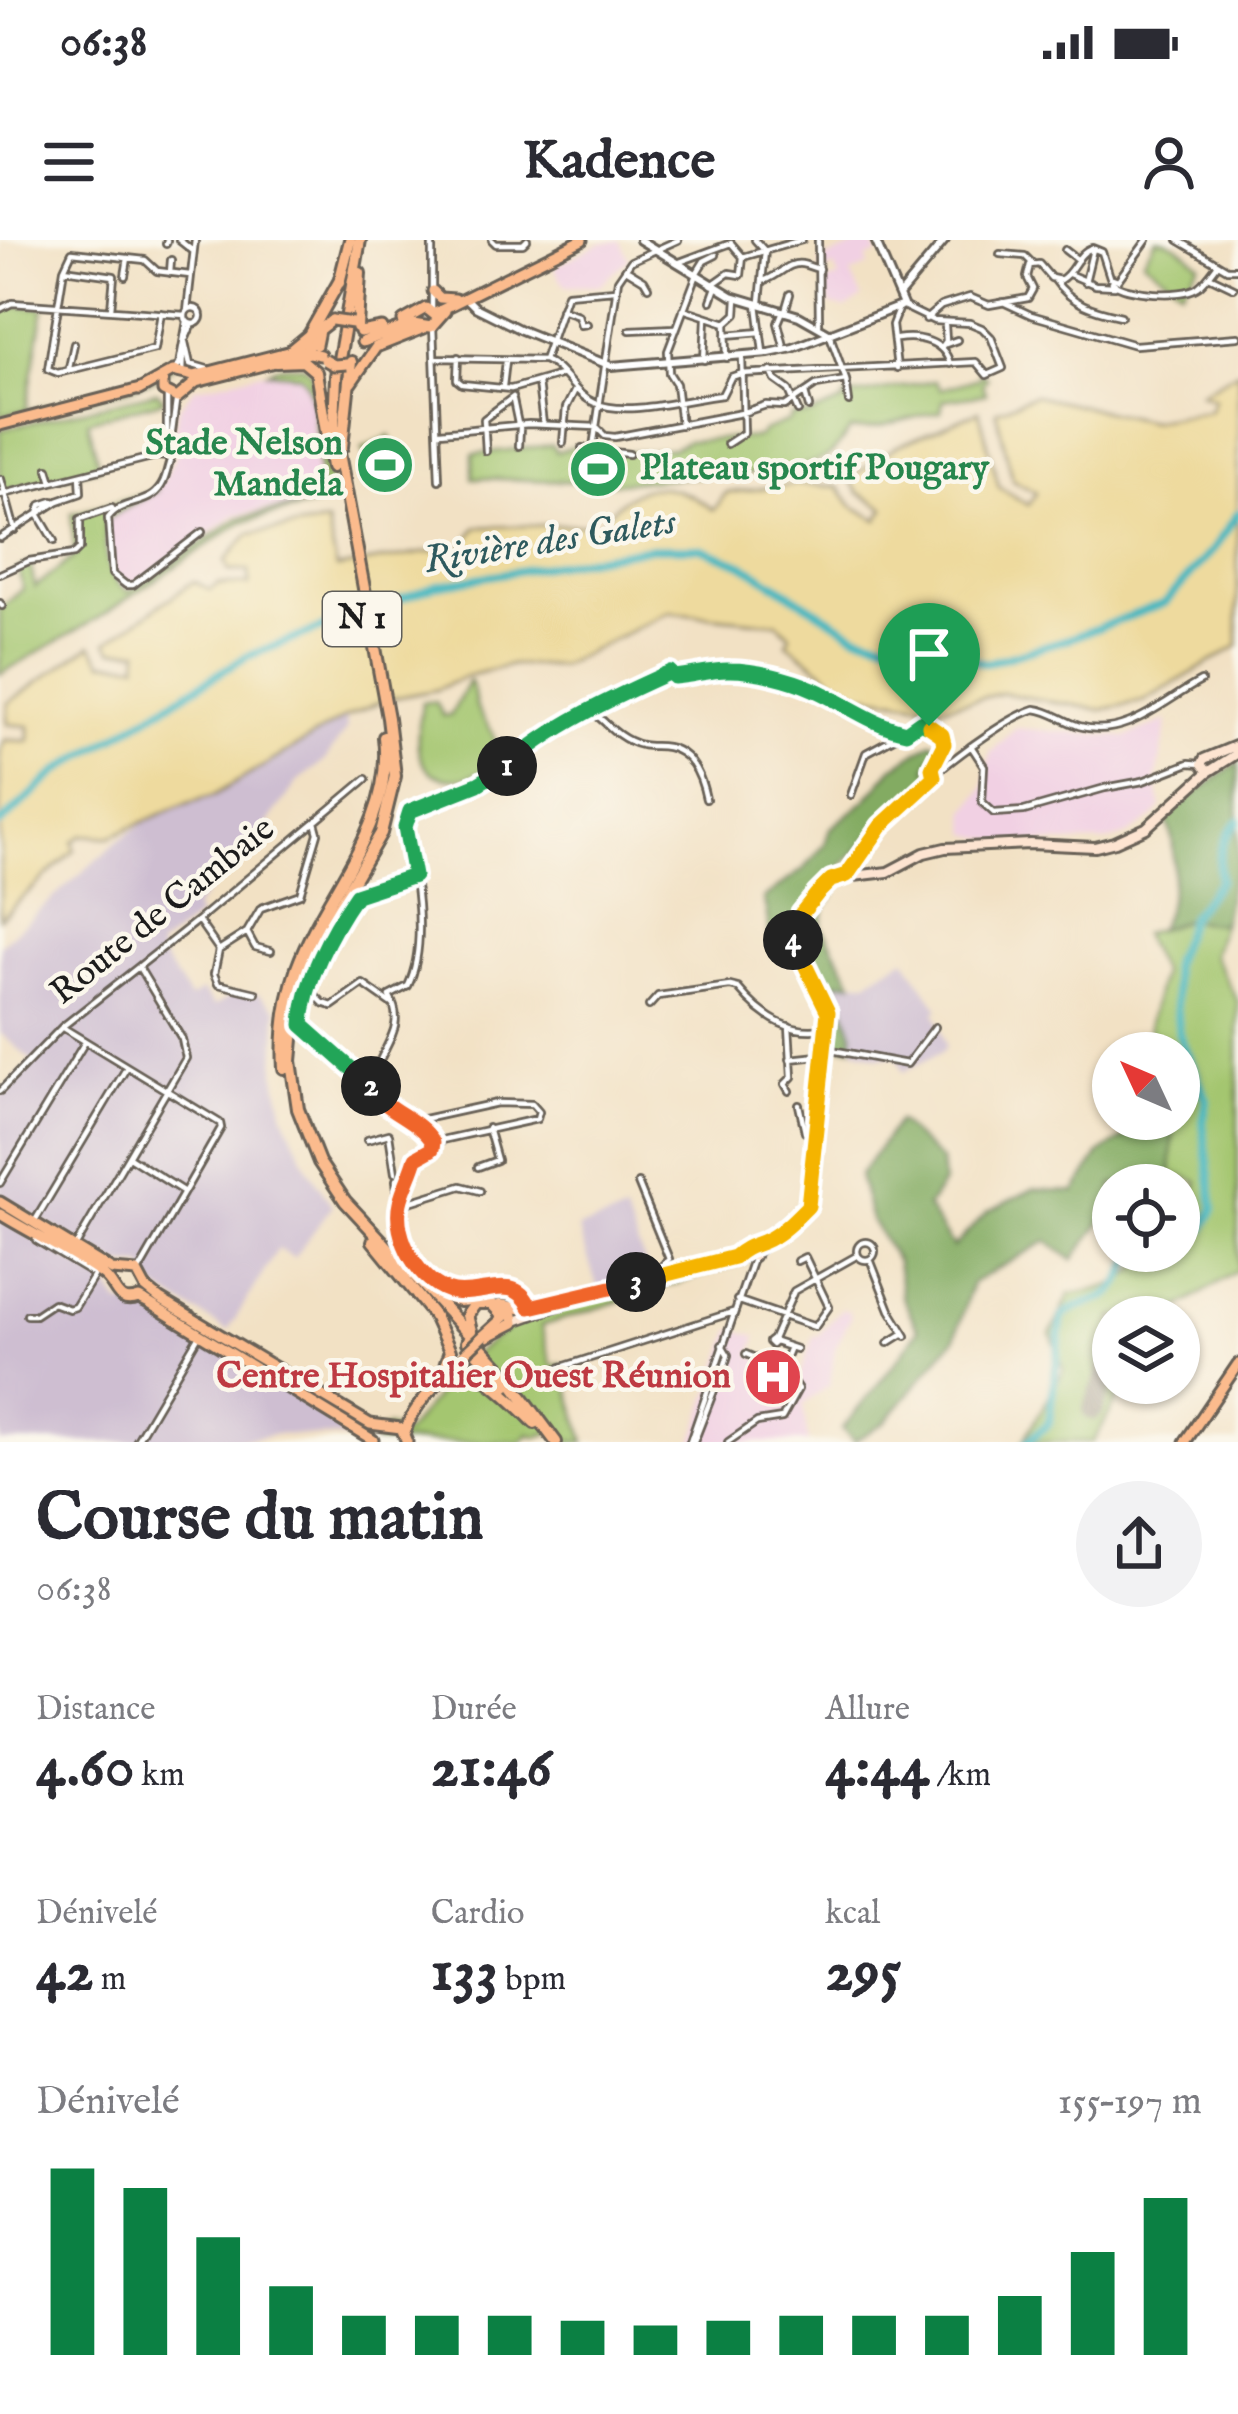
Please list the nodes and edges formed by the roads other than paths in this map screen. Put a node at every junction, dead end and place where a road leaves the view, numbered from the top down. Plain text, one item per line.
1 (178, 240) edge
2 (195, 240) edge
3 (356, 240) edge
4 (432, 240) edge
5 (492, 240) edge
6 (527, 240) edge
7 (582, 240) edge
8 (640, 240) edge
9 (678, 240) edge
10 (755, 240) edge
11 (802, 240) edge
12 (818, 240) edge
13 (875, 240) edge
14 (945, 240) edge
15 (1147, 240) edge
16 (1178, 240) edge
17 (1094, 248) junction
18 (653, 249) junction
19 (1065, 250) dead end
20 (193, 251) junction
21 (764, 251) junction
22 (1000, 254) dead end
23 (716, 256) dead end
24 (743, 257) junction
25 (128, 258) junction
26 (172, 260) dead end
27 (1078, 260) junction
28 (677, 263) junction
29 (1033, 264) junction
30 (1218, 264) junction
31 (624, 268) junction
32 (64, 269) junction
33 (819, 269) junction
34 (1238, 269) edge
35 (170, 273) junction
36 (1069, 274) junction
37 (190, 275) junction
38 (696, 275) junction
39 (125, 276) dead end
40 (1209, 276) junction
41 (1110, 277) junction
42 (1054, 279) junction
43 (340, 280) junction
44 (762, 281) junction
45 (1085, 282) junction
46 (714, 286) junction
47 (1117, 286) junction
48 (648, 287) dead end
49 (1234, 288) dead end
50 (615, 290) junction
51 (790, 294) dead end
52 (899, 296) junction
53 (737, 298) junction
54 (460, 299) junction
55 (711, 301) dead end
56 (1004, 302) junction
57 (759, 304) junction
58 (901, 306) junction
59 (58, 308) junction
60 (0, 309) edge
61 (111, 309) junction
62 (561, 309) junction
63 (682, 309) junction
64 (784, 311) junction
65 (161, 313) junction
66 (188, 316) junction
67 (430, 316) junction
68 (1121, 316) dead end
69 (706, 317) junction
70 (580, 318) dead end
71 (926, 319) junction
72 (329, 321) junction
73 (726, 323) junction
74 (945, 323) junction
75 (819, 324) junction
76 (358, 327) junction
77 (383, 328) junction
78 (675, 328) junction
79 (630, 330) dead end
80 (761, 332) junction
81 (829, 333) junction
82 (726, 335) junction
83 (1238, 337) edge
84 (896, 339) junction
85 (316, 340) junction
86 (957, 340) dead end
87 (185, 342) junction
88 (550, 342) junction
89 (74, 344) dead end
90 (941, 348) junction
91 (291, 350) junction
92 (785, 350) junction
93 (763, 354) junction
94 (742, 356) junction
95 (322, 357) junction
96 (458, 357) junction
97 (434, 358) junction
98 (727, 358) junction
99 (544, 360) junction
100 (704, 360) junction
101 (276, 362) junction
102 (506, 362) junction
103 (349, 363) junction
104 (668, 363) junction
105 (607, 365) junction
106 (951, 365) junction
107 (897, 368) junction
108 (842, 369) junction
109 (68, 370) junction
110 (771, 370) junction
111 (222, 371) junction
112 (740, 374) junction
113 (560, 375) junction
114 (845, 380) junction
115 (538, 381) junction
116 (175, 383) junction
117 (219, 388) dead end
118 (502, 388) junction
119 (512, 388) junction
120 (320, 390) junction
121 (575, 390) junction
122 (805, 393) junction
123 (513, 397) junction
124 (793, 400) junction
125 (677, 401) junction
126 (345, 402) junction
127 (849, 402) dead end
128 (485, 404) dead end
129 (600, 405) junction
130 (809, 407) dead end
131 (798, 411) dead end
132 (490, 413) junction
133 (742, 413) junction
134 (543, 424) junction
135 (0, 425) edge
136 (681, 425) junction
137 (519, 426) junction
138 (563, 426) junction
139 (596, 427) junction
140 (485, 429) junction
141 (440, 432) junction
142 (168, 441) junction
143 (563, 443) dead end
144 (727, 444) dead end
145 (519, 446) dead end
146 (593, 447) junction
147 (582, 448) dead end
148 (486, 451) dead end
149 (629, 454) dead end
150 (163, 457) junction
151 (48, 470) dead end
152 (80, 475) junction
153 (1, 478) edge
154 (439, 480) dead end
155 (52, 482) junction
156 (337, 488) junction
157 (2, 494) edge
158 (116, 509) junction
159 (38, 514) junction
160 (346, 514) junction
161 (15, 530) junction
162 (202, 532) dead end
163 (0, 538) edge
164 (54, 541) dead end
165 (0, 574) edge
166 (1201, 681) dead end
167 (592, 712) junction
168 (385, 718) junction
169 (906, 732) junction
170 (971, 746) junction
171 (1238, 749) edge
172 (1204, 768) junction
173 (934, 777) junction
174 (366, 779) dead end
175 (851, 795) dead end
176 (706, 799) dead end
177 (315, 822) junction
178 (850, 872) junction
179 (414, 876) junction
180 (198, 920) junction
181 (248, 932) junction
182 (219, 950) junction
183 (271, 951) dead end
184 (139, 967) junction
185 (309, 989) junction
186 (256, 993) dead end
187 (649, 1006) dead end
188 (398, 1009) junction
189 (789, 1026) junction
190 (62, 1027) junction
191 (935, 1027) dead end
192 (828, 1028) junction
193 (85, 1042) junction
194 (825, 1054) junction
195 (790, 1059) junction
196 (127, 1067) junction
197 (372, 1087) junction
198 (0, 1091) edge
199 (788, 1091) dead end
200 (168, 1092) junction
201 (799, 1105) dead end
202 (413, 1121) junction
203 (488, 1128) junction
204 (818, 1134) junction
205 (367, 1140) dead end
206 (433, 1142) junction
207 (129, 1157) junction
208 (478, 1167) dead end
209 (0, 1183) edge
210 (638, 1183) dead end
211 (480, 1191) dead end
212 (184, 1192) junction
213 (0, 1200) edge
214 (400, 1204) junction
215 (0, 1216) edge
216 (36, 1219) junction
217 (76, 1244) junction
218 (378, 1246) junction
219 (750, 1254) junction
220 (858, 1255) junction
221 (870, 1258) junction
222 (796, 1261) dead end
223 (99, 1270) junction
224 (138, 1270) junction
225 (121, 1273) junction
226 (814, 1276) junction
227 (418, 1279) junction
228 (646, 1280) junction
229 (114, 1287) junction
230 (145, 1287) junction
231 (139, 1298) junction
232 (737, 1300) junction
233 (156, 1302) junction
234 (528, 1310) junction
235 (733, 1312) junction
236 (27, 1315) dead end
237 (781, 1315) junction
238 (505, 1316) junction
239 (198, 1337) junction
240 (888, 1343) dead end
241 (746, 1354) dead end
242 (462, 1360) junction
243 (783, 1364) dead end
244 (1238, 1364) edge
245 (556, 1369) dead end
246 (442, 1376) junction
247 (717, 1383) dead end
248 (357, 1420) junction
249 (535, 1423) junction
250 (380, 1428) junction
251 (405, 1437) edge
252 (373, 1441) edge
253 (136, 1442) edge
254 (554, 1442) edge
255 (692, 1442) edge
256 (728, 1442) edge
257 (1185, 1442) edge

1 - 20 street
2 - 20 street
3 - 43 highway
3 - 76 highway
3 - 156 highway, N 1
3 - 160 highway, N 1
4 - 67 street
5 - 6 street
7 - 54 main road
8 - 18 street
9 - 18 street
10 - 21 street
11 - 21 street
12 - 33 street
13 - 52 street
14 - 52 street
15 - 41 street
16 - 30 street
17 - 27 street
17 - 41 street
17 - 45 street
18 - 28 street
18 - 31 street
19 - 27 street
20 - 37 street
21 - 24 street
21 - 44 street
22 - 29 street
23 - 38 street
24 - 28 street
24 - 46 street
25 - 32 street
25 - 35 street
25 - 39 street
26 - 35 street
27 - 36 street
28 - 38 street
29 - 42 street
29 - 56 street
30 - 34 street
30 - 40 street
31 - 48 street
31 - 50 street
32 - 59 street
32 - 61 street
33 - 44 street
33 - 75 street
35 - 37 street
36 - 42 street
36 - 45 street
37 - 66 street
38 - 46 street
38 - 63 street
40 - 47 street
40 - 49 street
41 - 47 street
42 - 68 street
43 - 72 highway
43 - 91 highway
44 - 57 street
45 - 47 street
46 - 53 street
46 - 55 street
50 - 62 street
50 - 105 street
51 - 64 street
52 - 58 street
53 - 57 street
53 - 73 street
54 - 67 main road
54 - 67 main road
54 - 88 street
56 - 71 street
56 - 83 street
57 - 64 street
57 - 80 street
58 - 71 street
58 - 81 street
58 - 84 street
59 - 60 street
59 - 61 street
59 - 109 street
61 - 65 street
62 - 70 street
62 - 88 street
63 - 69 street
63 - 78 street
64 - 75 street
64 - 92 street
65 - 66 street
65 - 109 street
66 - 87 street
66 - 116 street
67 - 76 main road
67 - 77 main road
67 - 97 street
67 - 126 main road
69 - 73 street
69 - 100 street
71 - 74 street
72 - 76 main road, bridge
72 - 85 main road
73 - 82 street
74 - 90 street
74 - 106 street
75 - 81 street
76 - 77 main road
76 - 77 main road
76 - 103 main road
78 - 79 street
78 - 104 street
80 - 82 street
80 - 93 street
81 - 92 street
81 - 108 street
82 - 98 street
84 - 90 street
84 - 107 street
85 - 91 main road
85 - 95 main road
86 - 90 street
87 - 111 street
87 - 116 street
88 - 99 street
88 - 105 street
89 - 109 street
90 - 106 street
91 - 111 main road
92 - 93 street
93 - 94 street
94 - 98 street
94 - 112 street
95 - 101 main road
95 - 103 main road, bridge
95 - 120 highway
96 - 97 street
96 - 102 street
96 - 118 street
97 - 141 street
98 - 100 street
99 - 102 street
99 - 113 street
100 - 104 street
101 - 111 main road
101 - 120 highway
102 - 118 street
103 - 126 highway
104 - 105 street
104 - 125 street
105 - 129 street
106 - 107 street
107 - 108 street
108 - 110 street
108 - 114 street
110 - 112 street
110 - 124 street
111 - 116 main road
111 - 117 main road
112 - 125 street
112 - 133 street
113 - 115 street
113 - 121 street
114 - 122 street
114 - 127 street
115 - 119 street
115 - 134 street
116 - 135 main road
116 - 142 street
118 - 119 street
119 - 123 street
120 - 156 highway
121 - 129 street
121 - 138 street
122 - 124 street
122 - 130 street
123 - 132 street
123 - 137 street
124 - 131 street
124 - 133 street
125 - 129 street
125 - 136 street
126 - 160 highway
128 - 132 street
129 - 139 street
132 - 140 street
133 - 136 street
133 - 144 street
134 - 137 street
134 - 138 street
136 - 139 street
137 - 140 street
137 - 145 street
138 - 139 street
138 - 143 street
139 - 146 street
140 - 141 street
140 - 148 street
141 - 154 street
142 - 150 street
142 - 150 street
146 - 147 street
146 - 149 street
150 - 152 street
150 - 158 street
151 - 155 street
152 - 155 street
152 - 159 street
153 - 157 street
155 - 157 street
156 - 160 highway, N 1
157 - 161 street
158 - 162 street
158 - 165 street
159 - 161 street
159 - 164 street
160 - 168 highway, N 1
161 - 163 street
166 - 170 street
167 - 169 street
167 - 176 street
167 - 179 street
168 - 218 highway, N 1
168 - 227 highway, N 1
169 - 173 street
169 - 175 street
170 - 172 street
170 - 173 street
171 - 172 main road
172 - 178 main road
173 - 178 street
174 - 177 street, Route de Cambaie
177 - 180 street, Route de Cambaie
177 - 181 street
178 - 192 main road
179 - 185 street
179 - 188 street
180 - 182 street
180 - 184 street, Route de Cambaie
181 - 182 street
181 - 183 street
182 - 186 street
184 - 190 street, Route de Cambaie
184 - 200 street
185 - 188 street
185 - 197 street
187 - 189 street
188 - 197 street
189 - 192 street
189 - 195 street
190 - 193 street
190 - 198 street, Route de Cambaie
191 - 194 street
192 - 194 main road
193 - 196 street
193 - 209 street
194 - 195 street
194 - 204 main road
195 - 199 street
196 - 200 street
196 - 216 street
197 - 202 street
200 - 207 street
200 - 212 street
201 - 204 street
202 - 203 street
202 - 206 street
203 - 206 street
203 - 208 street
204 - 219 main road
205 - 214 street
206 - 214 street
207 - 212 street
207 - 217 street
210 - 228 street
211 - 214 street
212 - 224 street
213 - 216 street
213 - 223 main road
214 - 234 street
215 - 223 main road
216 - 217 street
217 - 223 street
218 - 246 highway
218 - 249 highway, N 1
219 - 228 main road
219 - 232 street
220 - 221 street
220 - 221 street
220 - 226 street
221 - 240 street
222 - 226 street
223 - 225 main road
223 - 229 main road
223 - 236 street
224 - 225 main road
224 - 230 main road
225 - 229 main road
226 - 237 street
226 - 237 street
227 - 238 highway
227 - 254 highway, N 1
228 - 234 main road
229 - 231 main road
230 - 231 main road
230 - 233 main road
231 - 233 main road
232 - 235 street
232 - 237 street
233 - 239 street
233 - 248 main road
234 - 238 main road
234 - 238 highway
235 - 245 street
235 - 255 street
237 - 243 street
238 - 242 main road, bridge
238 - 254 highway
239 - 248 street
239 - 253 street
241 - 256 street
242 - 246 highway
242 - 249 highway
244 - 257 main road
246 - 251 main road
247 - 255 street
248 - 250 main road
248 - 252 main road
249 - 254 highway, N 1
250 - 251 main road
250 - 252 main road

